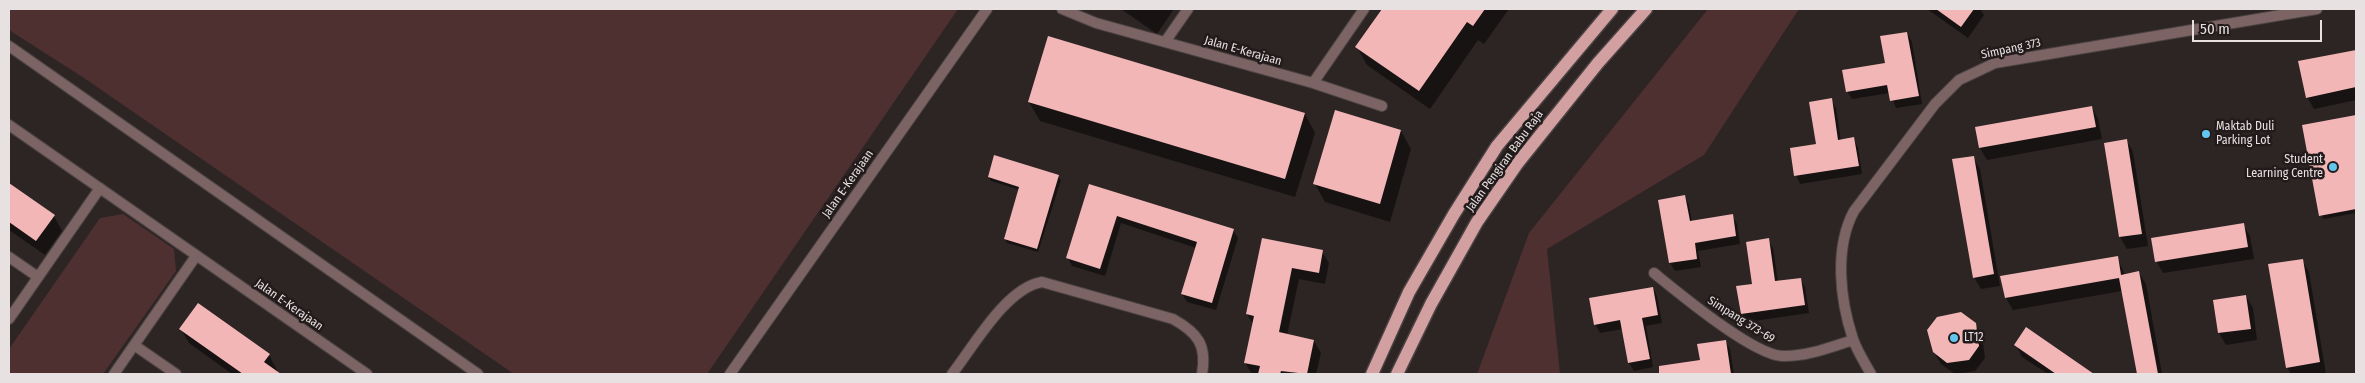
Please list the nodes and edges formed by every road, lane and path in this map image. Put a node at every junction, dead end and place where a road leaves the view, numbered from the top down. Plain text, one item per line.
1 (987, 9) edge
2 (1062, 9) edge
3 (1188, 9) edge
4 (1364, 9) edge
5 (1612, 9) edge
6 (1646, 9) edge
7 (2317, 9) edge
8 (1165, 42) junction
9 (9, 46) edge
10 (1313, 83) junction
11 (1382, 106) dead end
12 (9, 125) edge
13 (100, 188) junction
14 (196, 256) junction
15 (9, 257) edge
16 (1654, 273) dead end
17 (38, 277) junction
18 (9, 319) edge
19 (1854, 340) junction
20 (134, 345) junction
21 (114, 374) edge
22 (176, 374) edge
23 (367, 374) edge
24 (478, 374) edge
25 (730, 374) edge
26 (952, 374) edge
27 (1202, 374) edge
28 (1372, 374) edge
29 (1397, 374) edge
30 (1870, 374) edge

1 - 25 street, Jalan E-Kerajaan
2 - 8 street, Jalan E-Kerajaan
3 - 8 street
4 - 10 street
5 - 28 main road, Jalan Pengiran Babu Raja
6 - 29 main road, Jalan Pengiran Babu Raja
7 - 19 street, Simpang 373
8 - 10 street, Jalan E-Kerajaan
9 - 24 street
10 - 11 street, Jalan E-Kerajaan
12 - 13 street, Jalan E-Kerajaan
13 - 14 street, Jalan E-Kerajaan
13 - 17 street
14 - 20 street
14 - 23 street, Jalan E-Kerajaan
15 - 17 street
16 - 19 street, Simpang 373-69
17 - 18 street
19 - 30 street, Simpang 373
20 - 21 street
20 - 22 street
26 - 27 street

